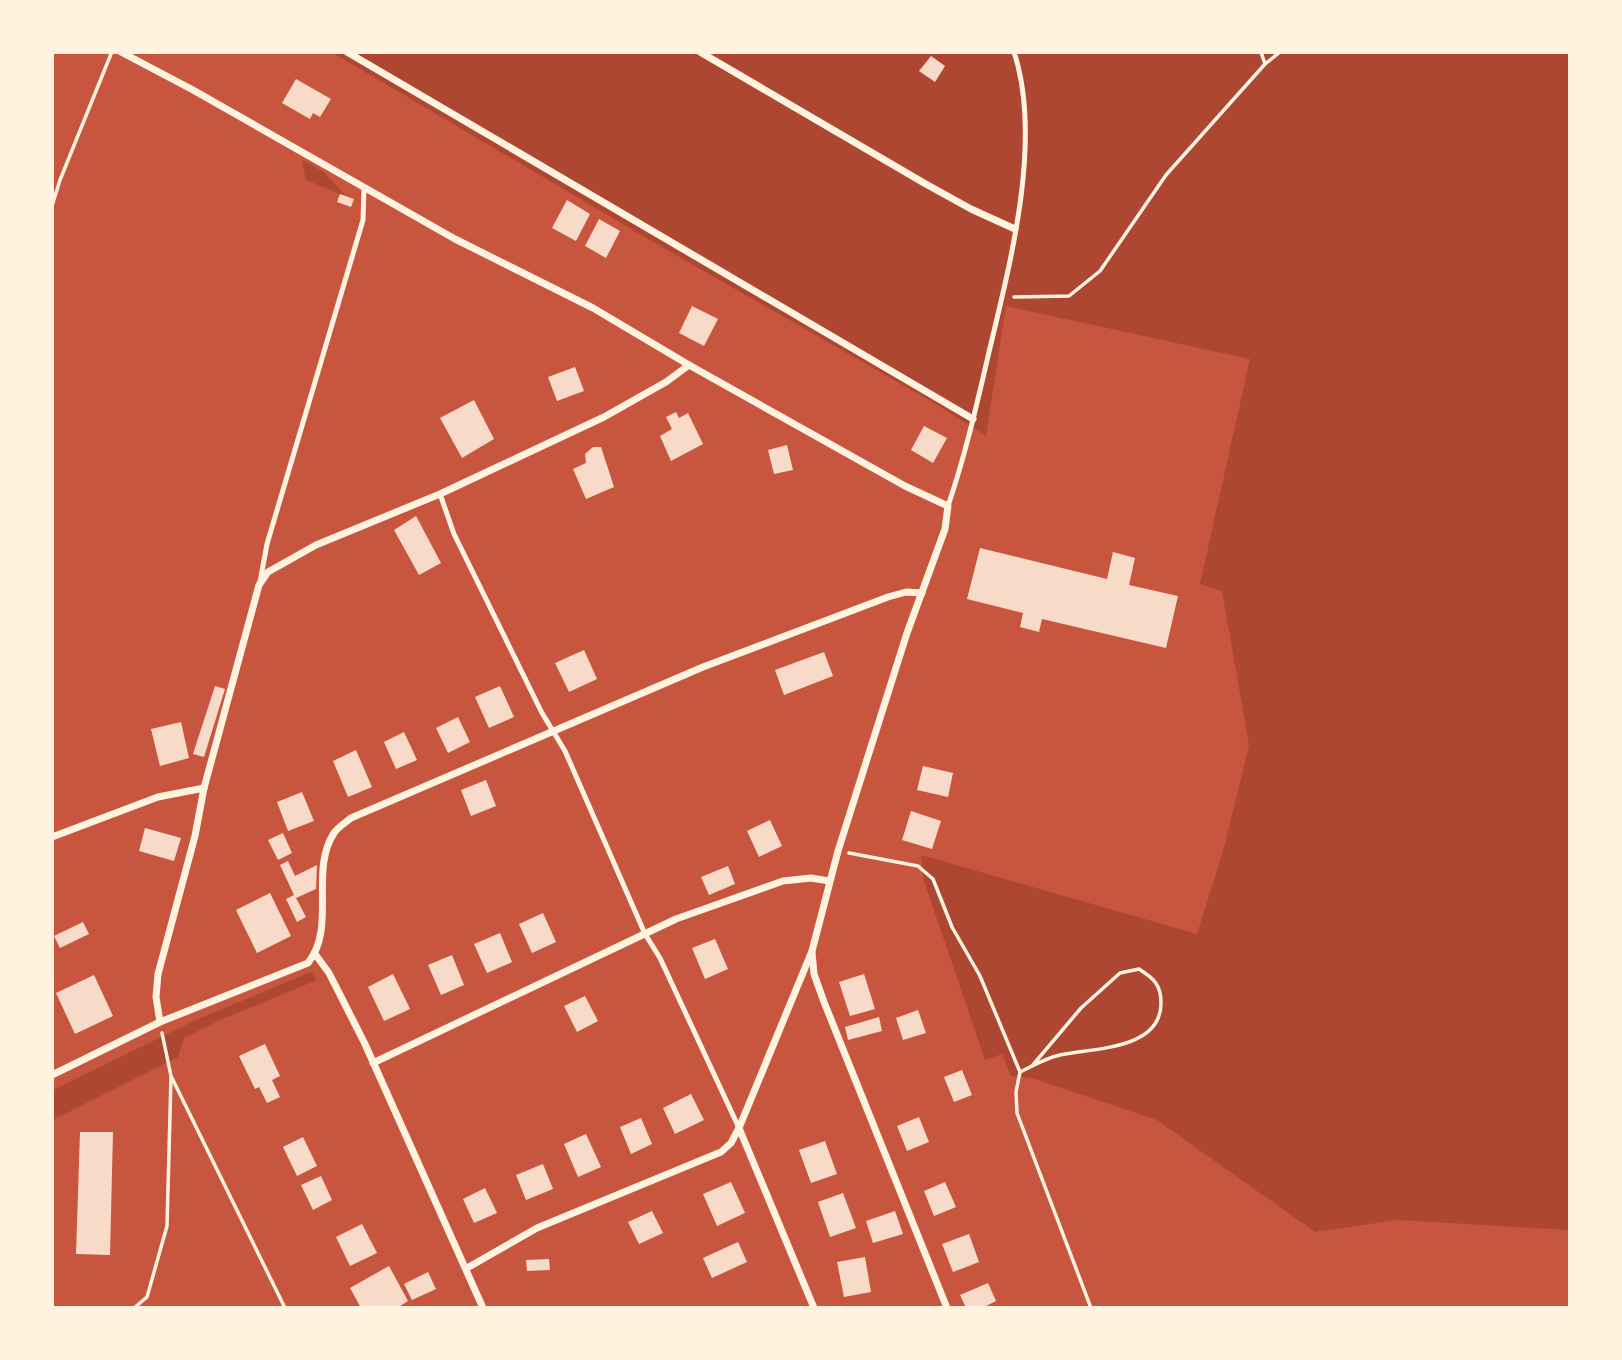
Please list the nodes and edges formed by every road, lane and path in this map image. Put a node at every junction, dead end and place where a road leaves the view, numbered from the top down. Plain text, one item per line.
1 (112, 52) edge
2 (121, 52) edge
3 (347, 52) edge
4 (700, 52) edge
5 (1014, 52) edge
6 (1261, 52) edge
7 (1279, 52) edge
8 (1265, 64) junction
9 (364, 187) junction
10 (52, 206) edge
11 (1015, 229) junction
12 (1002, 297) junction
13 (689, 365) junction
14 (973, 419) junction
15 (440, 494) junction
16 (948, 506) junction
17 (259, 585) junction
18 (922, 593) junction
19 (553, 730) junction
20 (204, 788) junction
21 (52, 837) edge
22 (838, 851) junction
23 (829, 881) junction
24 (645, 933) junction
25 (812, 951) junction
26 (315, 954) junction
27 (160, 1022) junction
28 (373, 1063) junction
29 (1032, 1066) junction
30 (1020, 1072) junction
31 (52, 1075) edge
32 (171, 1076) junction
33 (739, 1128) junction
34 (467, 1268) junction
35 (134, 1307) edge
36 (285, 1307) edge
37 (483, 1307) edge
38 (814, 1307) edge
39 (947, 1307) edge
40 (1091, 1307) edge

1 - 10 path
2 - 9 street
3 - 14 street
4 - 11 street
5 - 11 lane
6 - 8 path
7 - 8 path
8 - 12 path
9 - 13 street
9 - 17 lane
11 - 12 lane
12 - 14 lane
13 - 15 street
13 - 16 street
14 - 16 lane
15 - 17 street
15 - 19 lane
16 - 18 street
17 - 20 street
18 - 19 street
18 - 22 street
19 - 24 lane
19 - 26 street
20 - 21 street
20 - 27 street
22 - 23 street
22 - 30 path
23 - 24 street
23 - 25 street
24 - 28 street
24 - 33 lane
25 - 33 street
25 - 39 street
26 - 27 street
26 - 28 street
27 - 31 street
27 - 32 path
28 - 34 street
29 - 29 path
29 - 30 path
30 - 40 path
32 - 35 path
32 - 36 path
33 - 34 street
33 - 38 street
34 - 37 street

